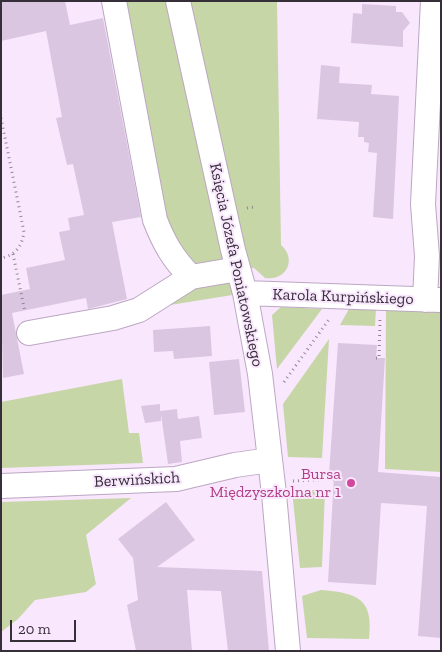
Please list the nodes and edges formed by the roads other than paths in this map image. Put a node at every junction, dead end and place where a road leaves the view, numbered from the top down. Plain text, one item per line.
1 (114, 1) edge
2 (178, 1) edge
3 (433, 1) edge
4 (238, 269) junction
5 (191, 277) junction
6 (245, 293) junction
7 (433, 300) edge
8 (29, 333) road end
9 (270, 460) junction
10 (1, 486) edge
11 (288, 651) edge

1 - 5 street
2 - 4 street, Księcia Józefa Poniatowskiego
3 - 7 street
4 - 5 street
4 - 6 street, Księcia Józefa Poniatowskiego
5 - 8 street
6 - 7 street, Karola Kurpińskiego
6 - 9 street, Księcia Józefa Poniatowskiego
9 - 10 street, Berwińskich
9 - 11 street, Księcia Józefa Poniatowskiego

